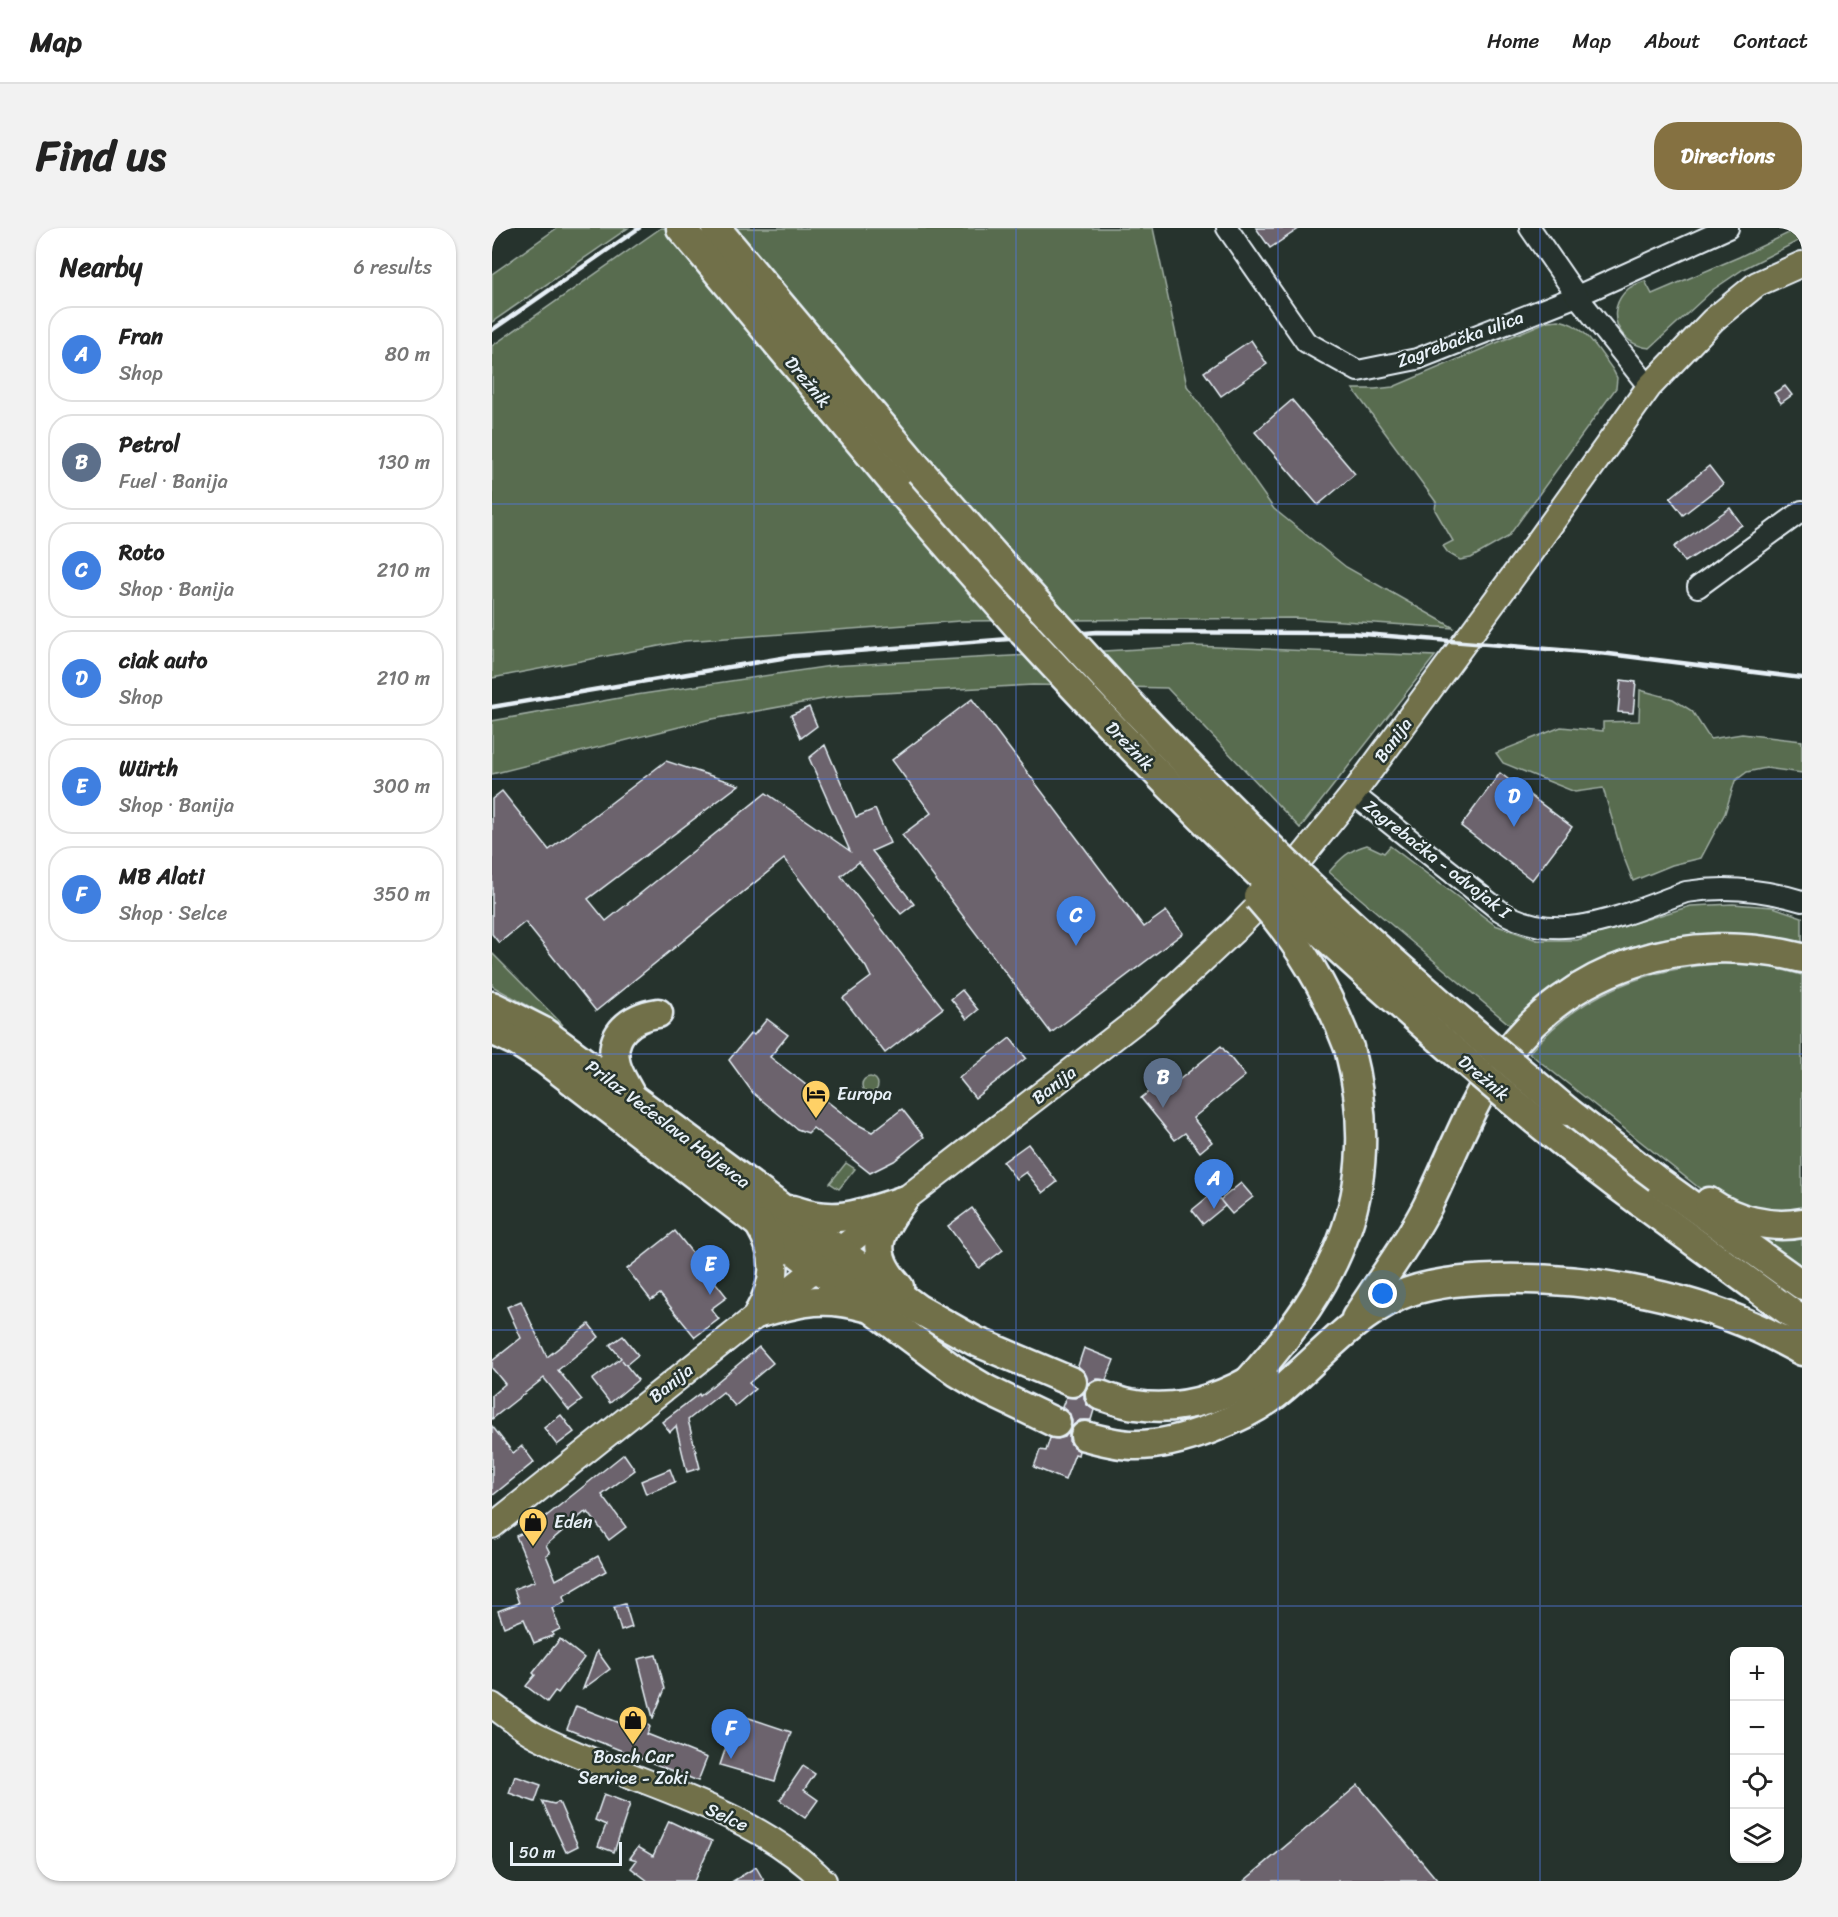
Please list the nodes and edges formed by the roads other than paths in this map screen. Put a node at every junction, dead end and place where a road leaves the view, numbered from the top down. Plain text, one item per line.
1 (681, 228) edge
2 (716, 228) edge
3 (1227, 228) edge
4 (1530, 228) edge
5 (1728, 228) edge
6 (1802, 264) edge
7 (1577, 296) junction
8 (1649, 387) junction
9 (1802, 511) edge
10 (1698, 587) dead end
11 (1159, 776) junction
12 (1353, 794) junction
13 (1802, 901) edge
14 (1802, 958) edge
15 (492, 1006) edge
16 (658, 1013) dead end
17 (492, 1030) edge
18 (632, 1098) junction
19 (1648, 1191) junction
20 (902, 1201) junction
21 (767, 1213) junction
22 (1802, 1223) edge
23 (839, 1250) junction
24 (817, 1268) junction
25 (1386, 1270) junction
26 (1802, 1285) edge
27 (918, 1309) junction
28 (875, 1310) junction
29 (759, 1313) junction
30 (1802, 1321) edge
31 (1350, 1327) junction
32 (1802, 1351) edge
33 (1072, 1382) dead end
34 (1247, 1383) junction
35 (1100, 1395) dead end
36 (1056, 1423) dead end
37 (1085, 1436) dead end
38 (492, 1526) edge
39 (492, 1705) edge
40 (824, 1881) edge

1 - 11 highway, Drežnik, bridge
2 - 19 highway, Drežnik, bridge
3 - 7 street, Zagrebačka ulica
4 - 7 street
5 - 7 street, Zagrebačka ulica
6 - 8 main road
7 - 8 street
8 - 12 main road, Banija
9 - 10 street
11 - 19 highway, Drežnik, bridge
11 - 34 highway, bridge
12 - 13 street, Zagrebačka - odvojak I
12 - 20 main road, Banija
14 - 25 highway
15 - 18 highway, Prilaz Većeslava Holjevca
16 - 18 highway
17 - 21 highway, Prilaz Većeslava Holjevca
18 - 21 highway, Prilaz Većeslava Holjevca
19 - 22 highway
19 - 26 highway
19 - 30 highway
20 - 21 highway
20 - 23 main road, Banija
20 - 27 highway
21 - 23 highway, Prilaz Većeslava Holjevca
21 - 24 highway, Prilaz Većeslava Holjevca
21 - 29 highway
23 - 24 main road, Banija
23 - 27 highway, Prilaz Većeslava Holjevca
24 - 28 highway, Prilaz Većeslava Holjevca
24 - 29 main road, Banija
25 - 31 highway
25 - 34 highway
27 - 33 highway
28 - 29 highway
28 - 36 highway, Prilaz Većeslava Holjevca
29 - 38 main road, Banija
31 - 32 highway
31 - 37 highway
34 - 35 highway
39 - 40 main road, Selce

